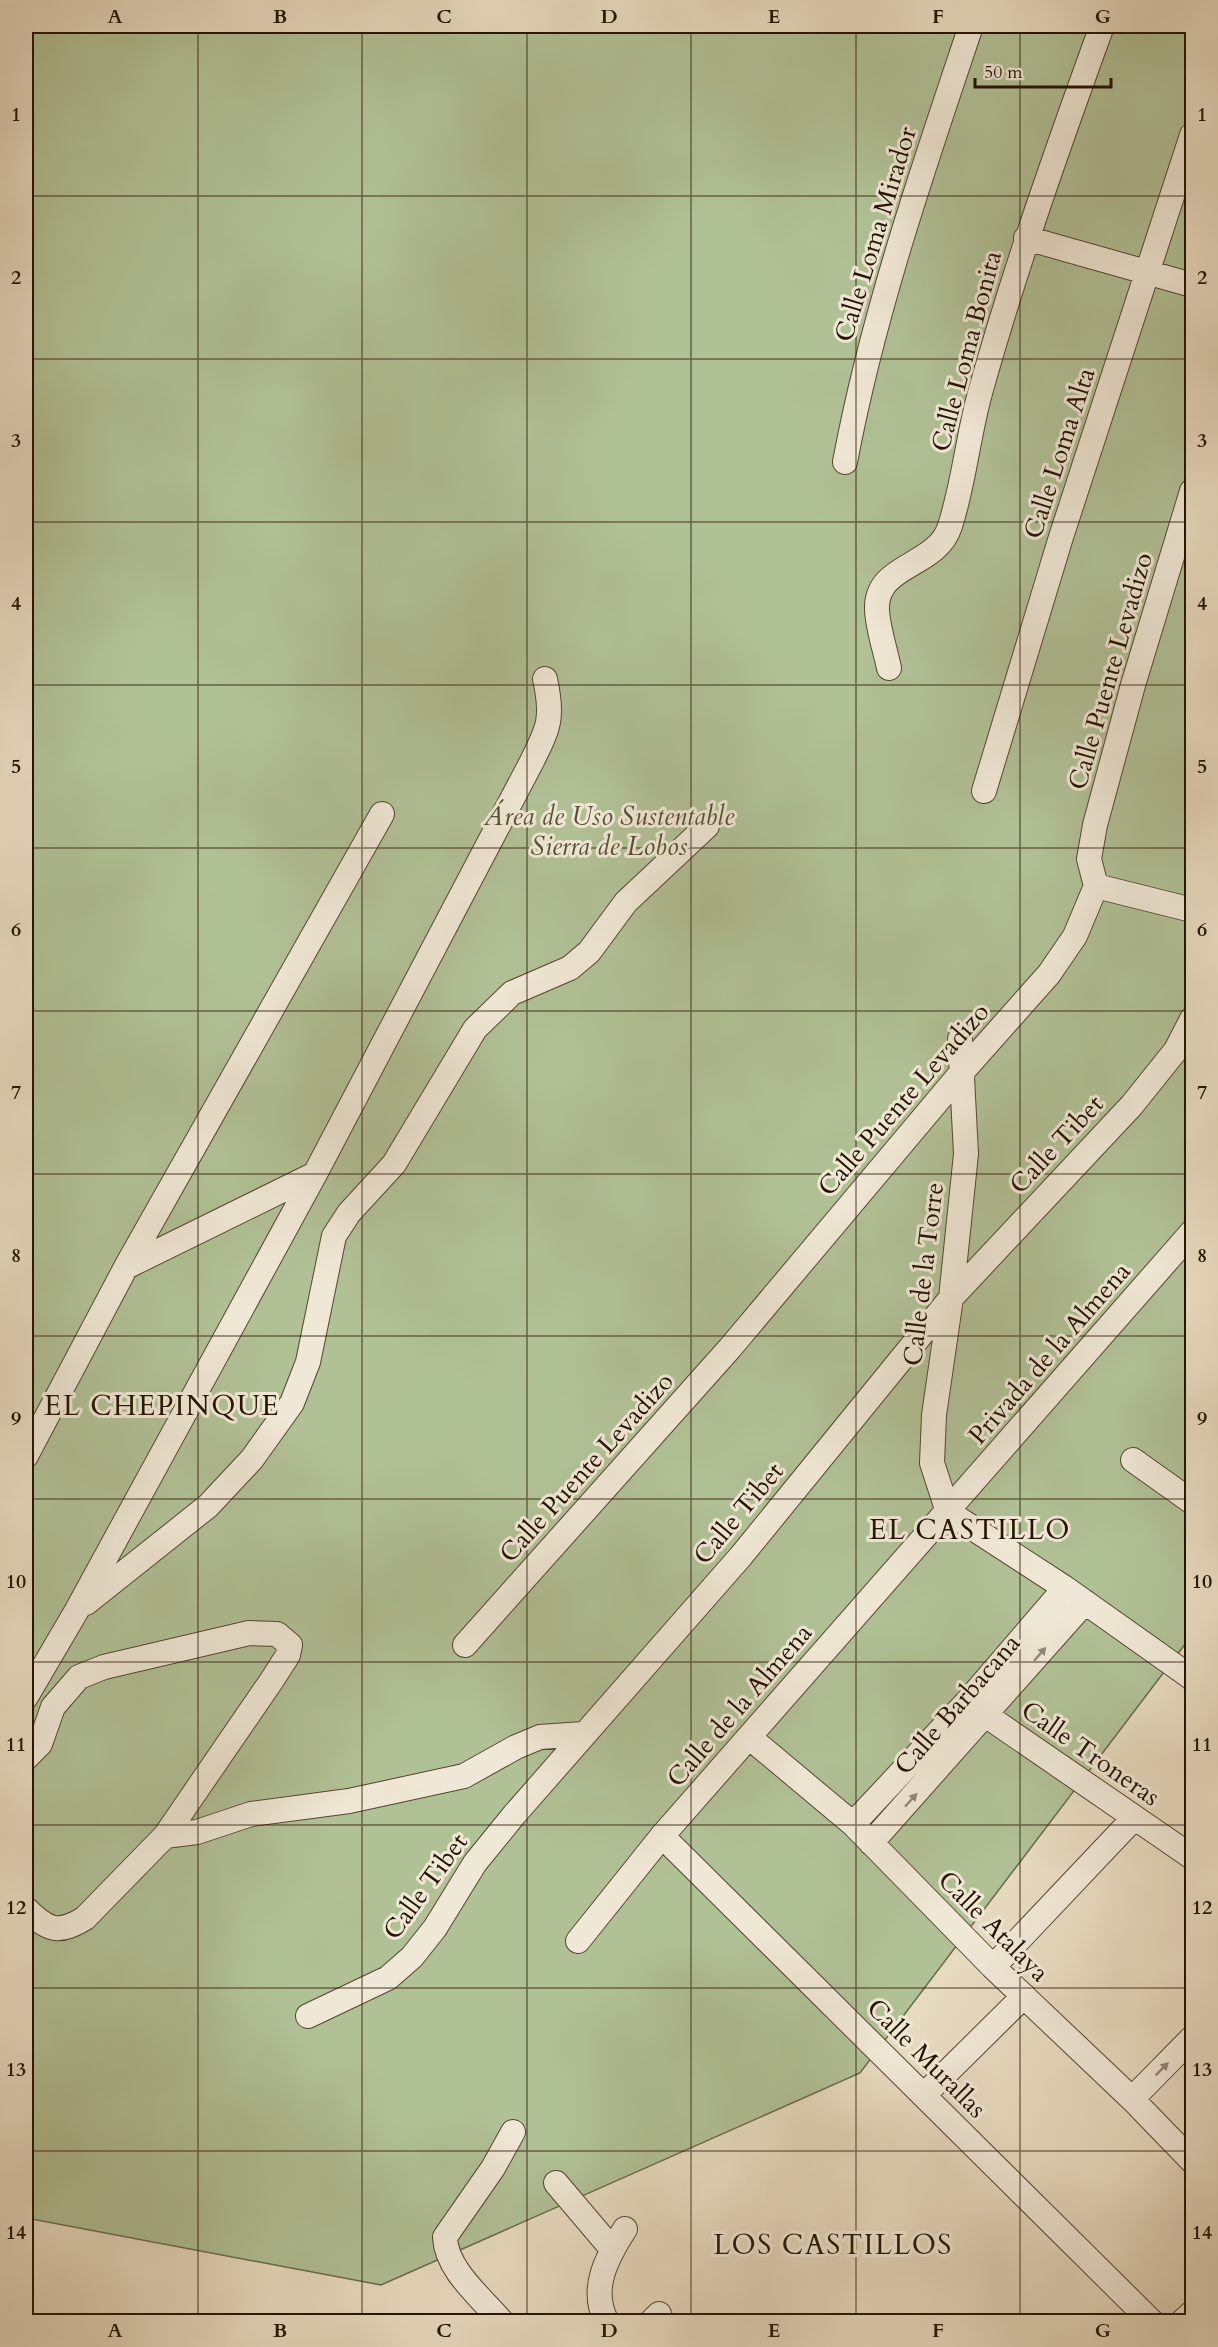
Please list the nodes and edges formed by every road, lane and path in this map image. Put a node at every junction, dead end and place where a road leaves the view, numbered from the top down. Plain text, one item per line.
1 (971, 26) edge
2 (1102, 26) edge
3 (1192, 135) edge
4 (1026, 238) junction
5 (1148, 272) junction
6 (1192, 285) edge
7 (845, 462) dead end
8 (1192, 491) edge
9 (889, 668) dead end
10 (545, 679) dead end
11 (984, 791) dead end
12 (382, 814) dead end
13 (707, 826) dead end
14 (1096, 886) junction
15 (1192, 910) edge
16 (1192, 1019) edge
17 (960, 1039) dead end
18 (962, 1072) junction
19 (315, 1174) junction
20 (1192, 1232) edge
21 (126, 1267) junction
22 (951, 1298) junction
23 (26, 1456) edge
24 (1133, 1460) dead end
25 (1192, 1502) edge
26 (948, 1512) junction
27 (1065, 1588) junction
28 (1085, 1602) junction
29 (77, 1610) junction
30 (465, 1645) dead end
31 (1192, 1678) edge
32 (26, 1697) edge
33 (987, 1716) junction
34 (583, 1734) junction
35 (749, 1737) junction
36 (26, 1758) edge
37 (1134, 1818) junction
38 (853, 1824) junction
39 (165, 1836) junction
40 (662, 1836) junction
41 (871, 1843) junction
42 (1192, 1857) edge
43 (26, 1909) edge
44 (578, 1941) dead end
45 (993, 1967) junction
46 (1024, 1996) junction
47 (308, 2016) dead end
48 (1192, 2038) edge
49 (924, 2095) junction
50 (1132, 2099) junction
51 (513, 2132) dead end
52 (1192, 2161) edge
53 (556, 2183) dead end
54 (1192, 2313) edge
55 (502, 2322) edge
56 (607, 2322) edge
57 (1152, 2322) edge
58 (1182, 2322) edge

1 - 7 street, Calle Loma Mirador
2 - 4 street, Calle Loma Bonita
3 - 5 street, Calle Loma Alta
4 - 5 street
4 - 9 street, Calle Loma Bonita
5 - 6 street
5 - 11 street, Calle Loma Alta
8 - 14 street, Calle Puente Levadizo
10 - 19 street
12 - 21 street
13 - 29 street
14 - 15 street
14 - 18 street, Calle Puente Levadizo
16 - 22 street, Calle Tibet
17 - 18 street, Calle de la Torre
18 - 22 street, Calle de la Torre
18 - 30 street, Calle Puente Levadizo
19 - 21 street
19 - 29 street
20 - 26 street, Privada de la Almena
21 - 23 street
22 - 26 street, Calle de la Torre
22 - 34 street, Calle Tibet
24 - 25 street
26 - 27 street
26 - 35 street, Calle de la Almena
27 - 28 street
27 - 38 street, Calle Barbacana
28 - 31 street
33 -> 28 street, Calle Barbacana
29 - 32 street
33 - 37 street, Calle Troneras
41 -> 33 street, Calle Barbacana
34 - 39 street
34 - 47 street, Calle Tibet
35 - 38 street, Calle Atalaya
35 - 40 street, Calle de la Almena
36 - 39 street
37 - 42 street, Calle Troneras
37 - 45 street
38 - 41 street, Calle Atalaya
39 - 43 street
40 - 44 street, Calle de la Almena
40 - 49 street, Calle Murallas
41 - 45 street, Calle Atalaya
45 - 46 street, Calle Atalaya
46 - 49 street
46 - 50 street, Calle Atalaya
50 -> 48 street
49 - 57 street, Calle Murallas
50 - 52 street, Calle Atalaya
51 - 55 street
53 - 56 street
54 - 58 street

